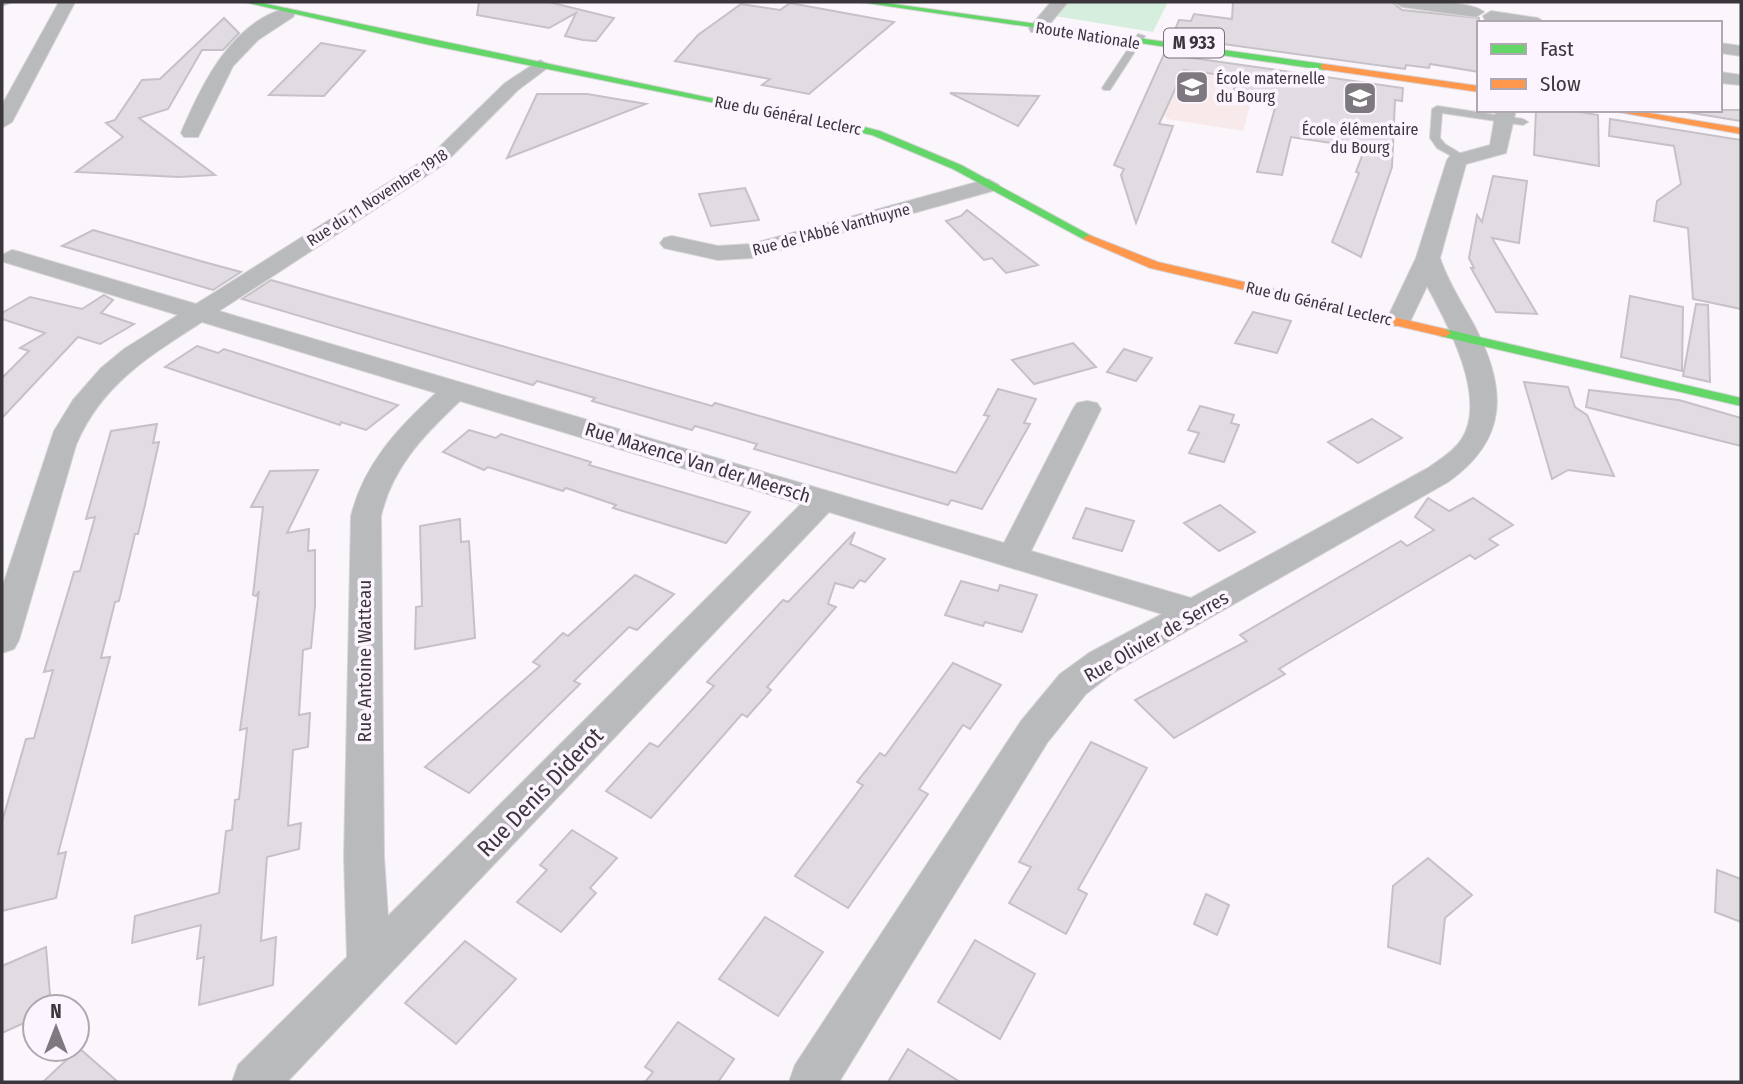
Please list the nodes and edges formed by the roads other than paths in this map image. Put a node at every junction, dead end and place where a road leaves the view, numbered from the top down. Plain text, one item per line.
1 (8, 2) edge
2 (67, 2) edge
3 (248, 2) edge
4 (910, 2) edge
5 (1060, 2) edge
6 (1402, 2) edge
7 (876, 3) edge
8 (2, 4) edge
9 (287, 13) junction
10 (1525, 21) edge
11 (1039, 25) junction
12 (1139, 39) junction
13 (1722, 48) edge
14 (1741, 51) edge
15 (540, 65) junction
16 (1722, 77) edge
17 (1741, 80) edge
18 (1477, 81) edge
19 (1107, 89) dead end
20 (1477, 89) edge
21 (1624, 112) edge
22 (1674, 112) edge
23 (1514, 115) edge
24 (2, 121) edge
25 (1741, 123) edge
26 (1741, 131) edge
27 (191, 133) dead end
28 (1465, 156) junction
29 (988, 185) junction
30 (672, 243) dead end
31 (12, 257) dead end
32 (1428, 258) junction
33 (200, 312) junction
34 (1399, 321) junction
35 (1468, 340) junction
36 (457, 389) junction
37 (1741, 402) edge
38 (1087, 409) dead end
39 (823, 500) junction
40 (1013, 555) junction
41 (1197, 612) junction
42 (2, 640) edge
43 (369, 967) junction
44 (255, 1082) edge
45 (812, 1082) edge

1 - 8 lane
2 - 24 street
3 - 9 street, Rue du Général Leclerc
4 - 11 street, Route Nationale / M 933
5 - 11 street
6 - 10 street
7 - 11 street, Route Nationale / M 933
9 - 15 street, Rue du Général Leclerc
9 - 27 street
11 - 12 street, Route Nationale / M 933
12 - 18 street, Route Nationale / M 933
12 - 19 lane
12 - 20 street, Route Nationale / M 933
13 - 14 street
15 - 29 street, Rue du Général Leclerc
15 - 33 street, Rue du 11 Novembre 1918
16 - 17 street
21 - 26 street
22 - 25 street
23 - 28 street
23 - 28 lane
28 - 32 street
29 - 30 street, Rue de l'Abbé Vanthuyne
29 - 34 street, Rue du Général Leclerc
31 - 33 street
32 - 34 street
32 - 35 street, Rue Olivier de Serres
33 - 36 street, Rue Maxence Van der Meersch
33 - 42 street, Rue du 11 Novembre 1918
34 - 35 street, Rue du Général Leclerc
35 - 37 street, Rue du Général Leclerc
35 - 41 street, Rue Olivier de Serres
36 - 39 street, Rue Maxence Van der Meersch
36 - 43 street, Rue Antoine Watteau
38 - 40 street
39 - 40 street, Rue Maxence Van der Meersch
39 - 43 street, Rue Denis Diderot
40 - 41 street, Rue Maxence Van der Meersch
41 - 45 street, Rue Olivier de Serres
43 - 44 street, Rue Denis Diderot

